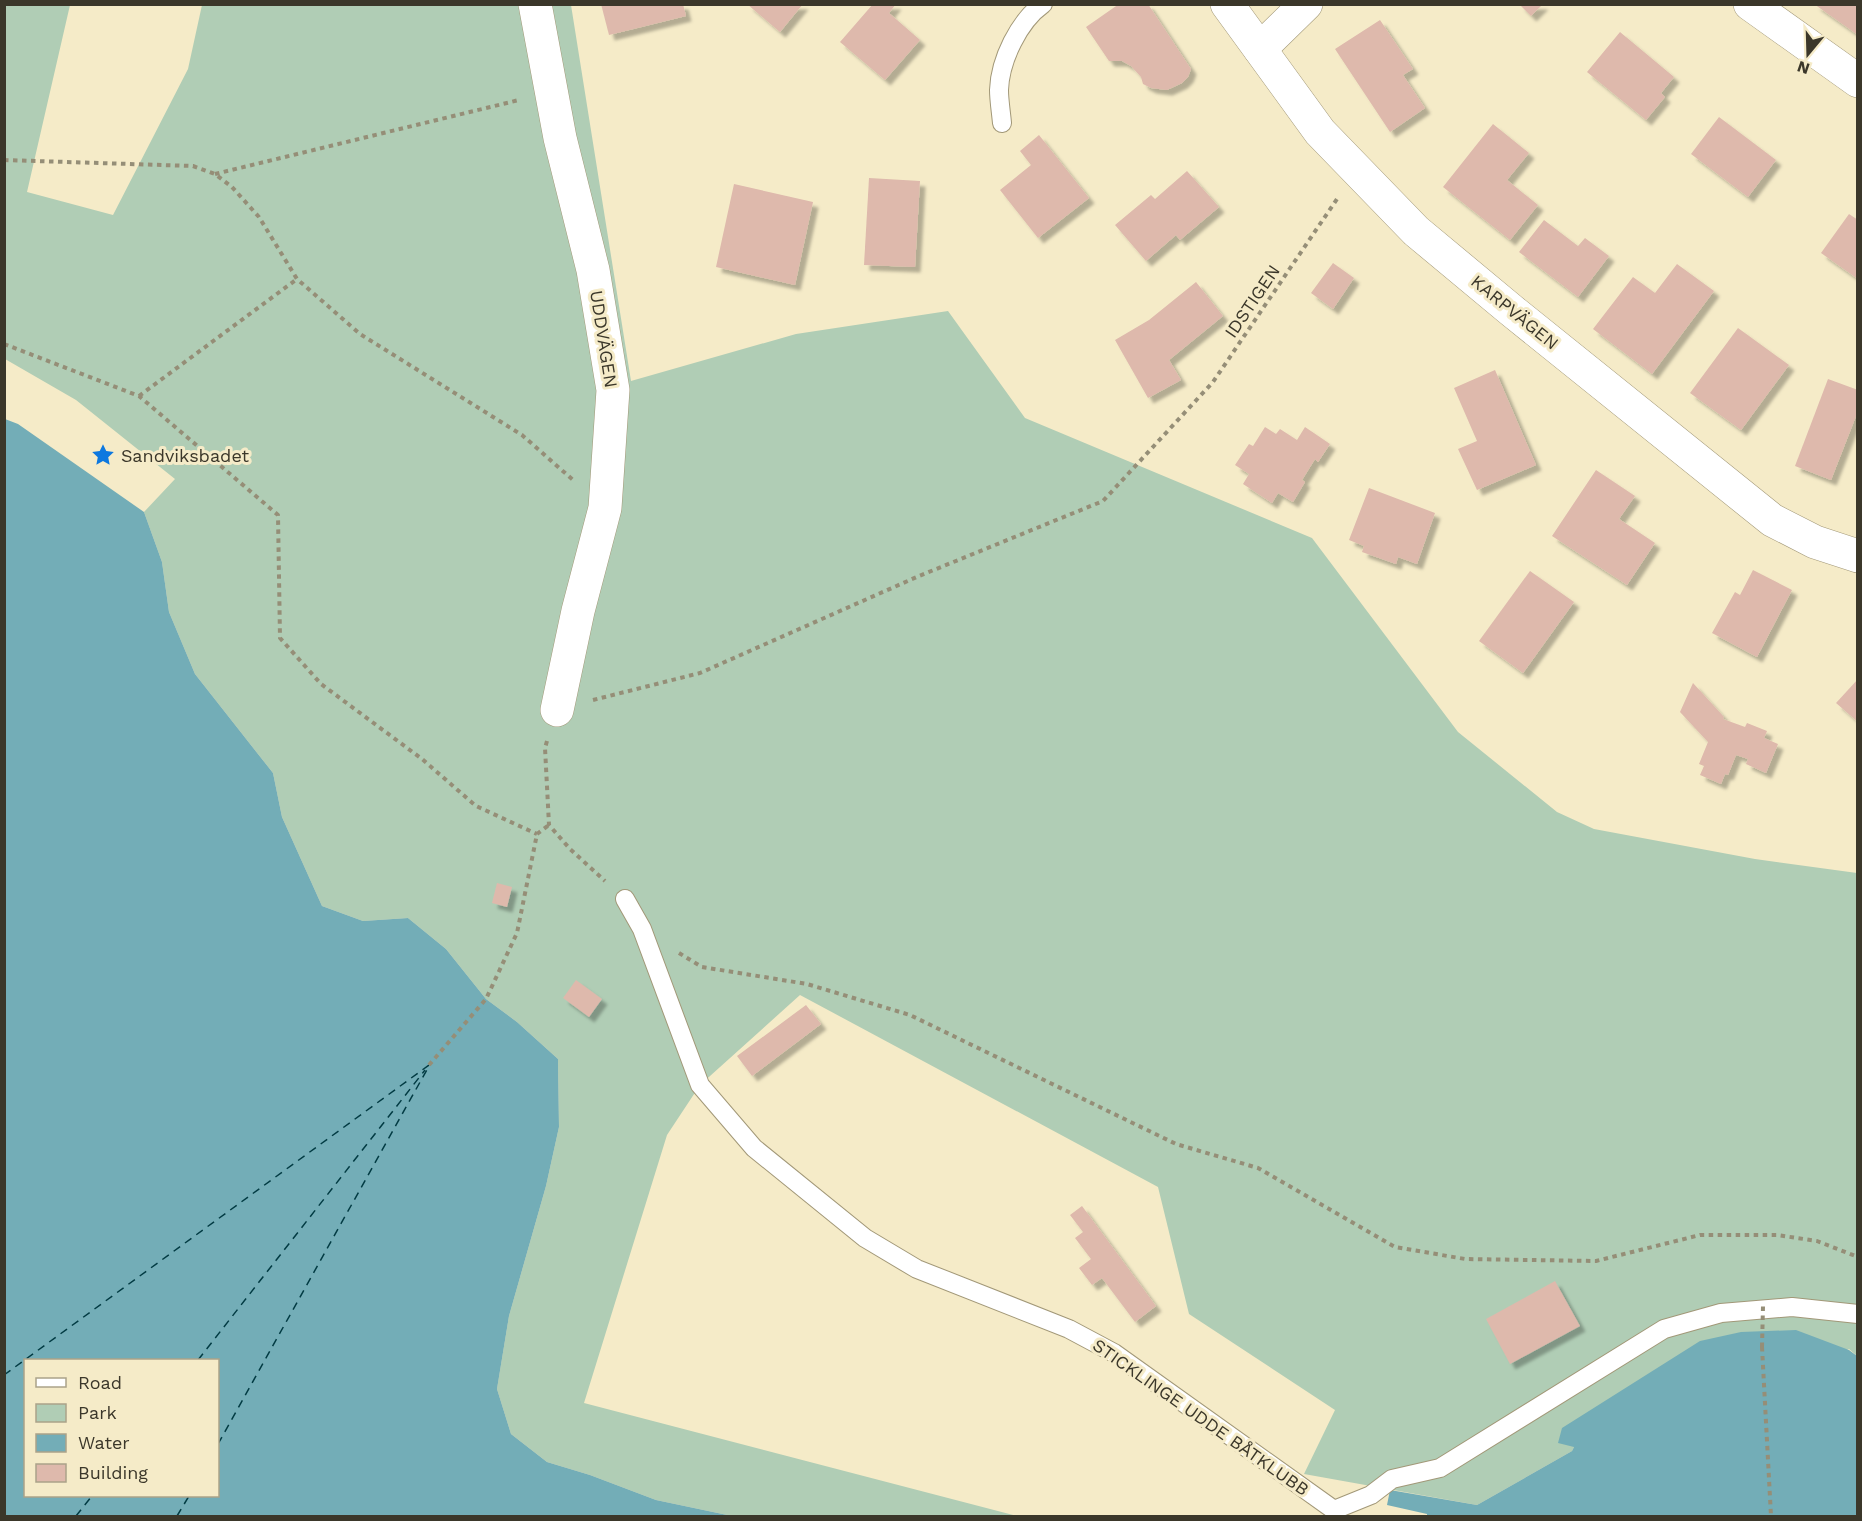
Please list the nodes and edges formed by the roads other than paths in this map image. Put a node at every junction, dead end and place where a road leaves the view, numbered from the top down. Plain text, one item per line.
1 (535, 4) edge
2 (1043, 4) edge
3 (1227, 4) edge
4 (1306, 4) edge
5 (1750, 4) edge
6 (1260, 49) junction
7 (1857, 81) edge
8 (1002, 123) dead end
9 (1857, 556) edge
10 (557, 710) road end
11 (625, 899) road end
12 (1857, 1314) edge

1 - 10 street, UDDVÄGEN
2 - 8 lane
3 - 6 street, KARPVÄGEN
4 - 6 street
5 - 7 street
6 - 9 street, KARPVÄGEN
11 - 12 lane, STICKLINGE UDDE BÅTKLUBB

